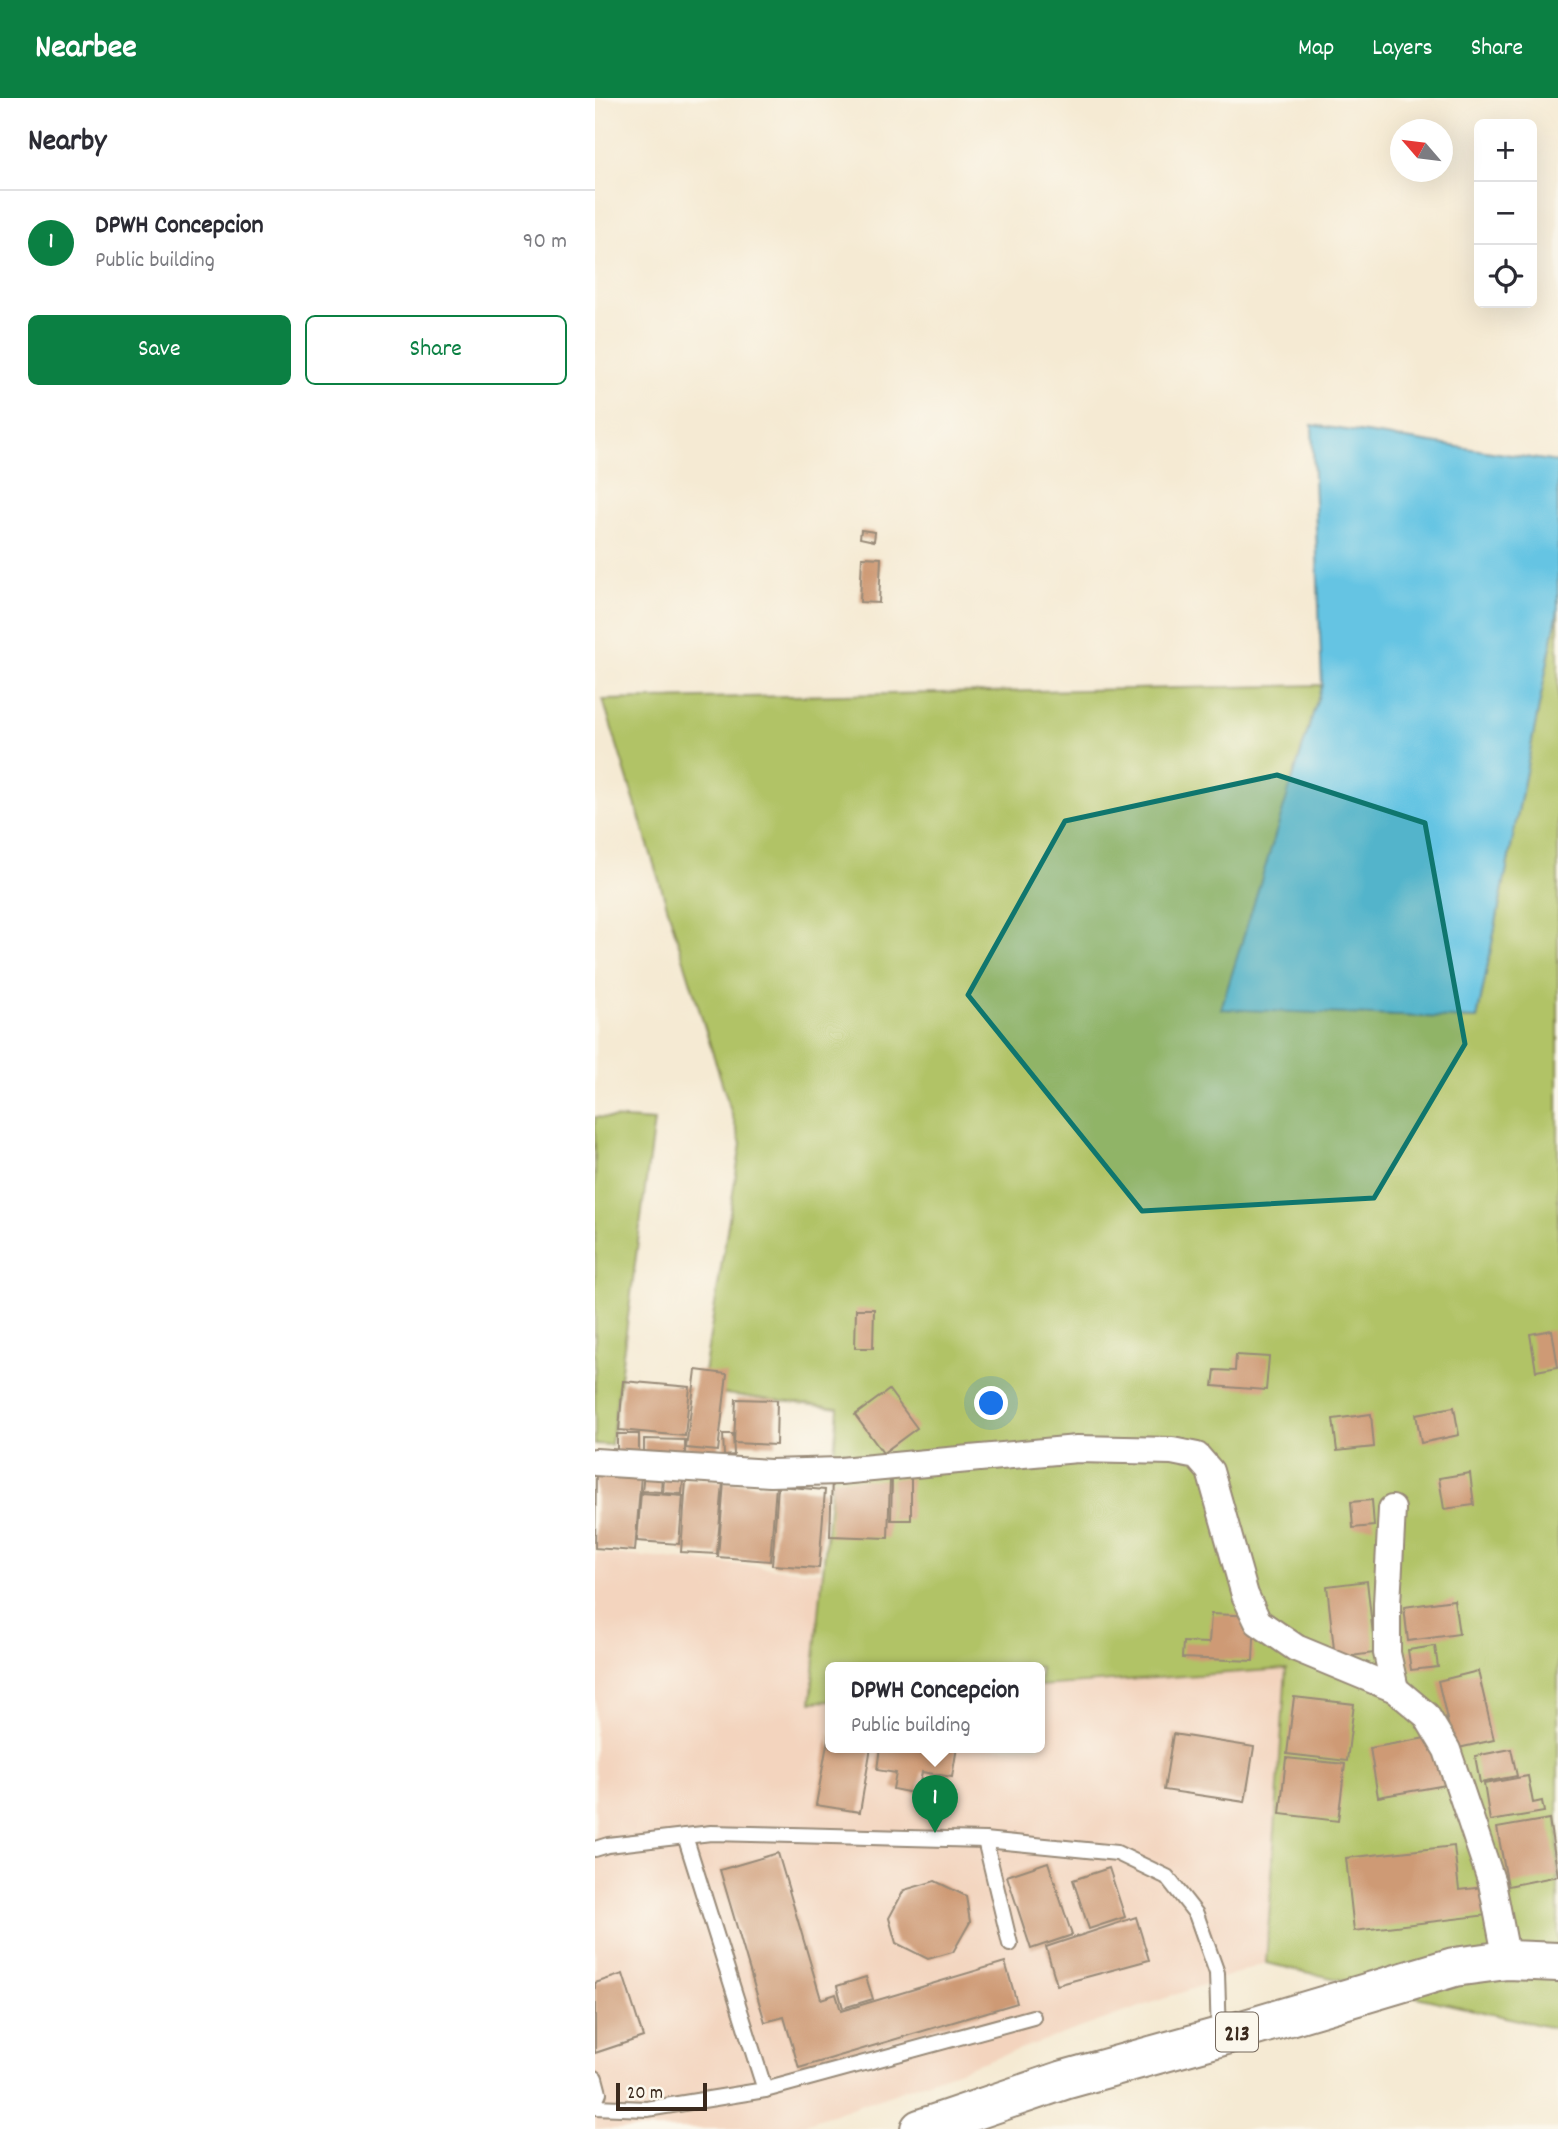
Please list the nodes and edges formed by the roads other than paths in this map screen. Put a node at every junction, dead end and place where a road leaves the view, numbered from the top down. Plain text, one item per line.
1 (595, 1462) edge
2 (1392, 1509) dead end
3 (1395, 1689) junction
4 (685, 1836) junction
5 (985, 1840) junction
6 (595, 1849) edge
7 (1010, 1944) dead end
8 (1507, 1960) junction
9 (1558, 1962) edge
10 (1033, 2017) dead end
11 (1219, 2037) junction
12 (595, 2078) edge
13 (765, 2090) junction
14 (595, 2104) edge
15 (920, 2129) edge

1 - 3 street
2 - 3 street
3 - 8 street
4 - 5 lane
4 - 6 lane
4 - 13 lane
5 - 7 lane
5 - 11 lane
8 - 9 main road, 213
8 - 11 main road, 213
10 - 13 lane
11 - 15 main road, 213
12 - 14 lane
13 - 14 lane

